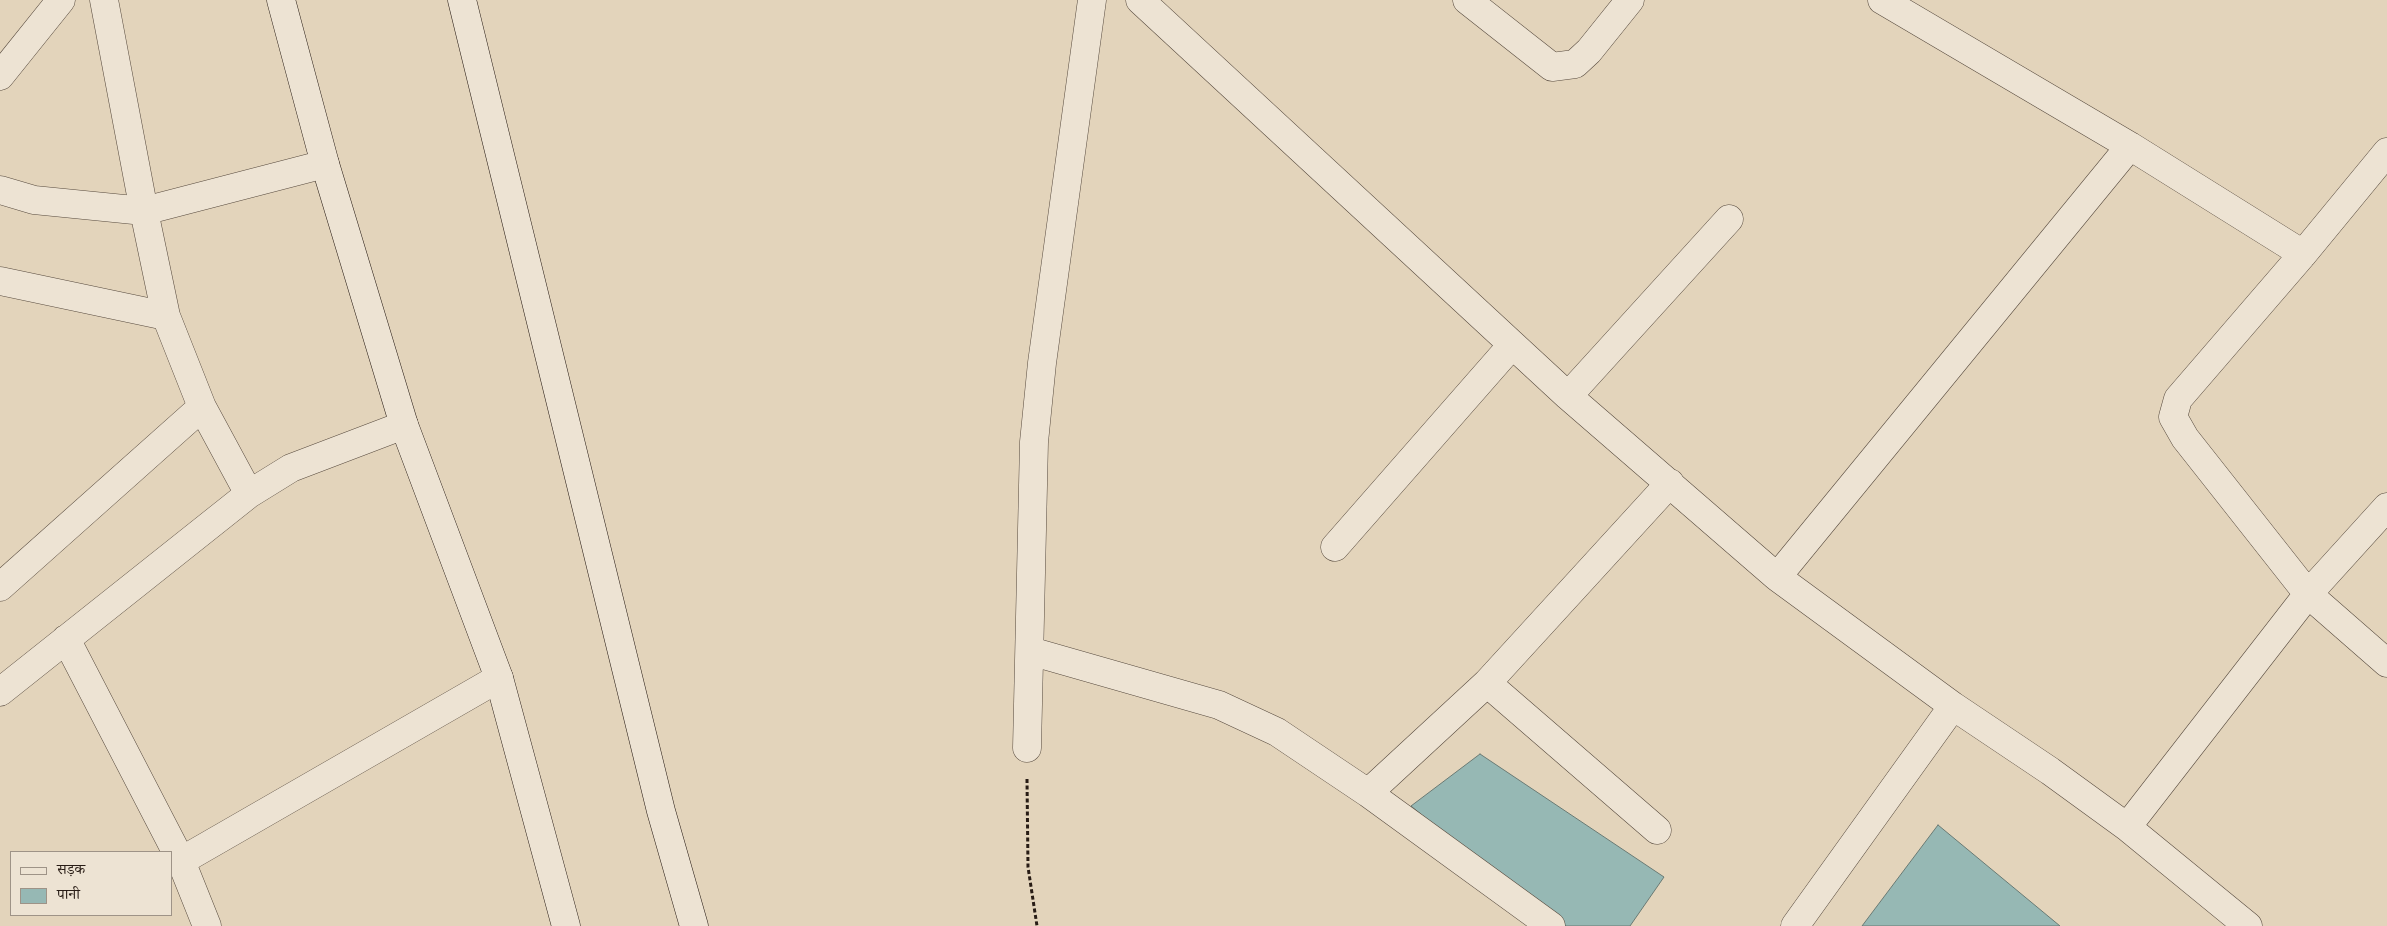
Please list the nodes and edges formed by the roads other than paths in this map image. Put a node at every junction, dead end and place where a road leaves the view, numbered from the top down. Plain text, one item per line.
1 (61, 0) edge
2 (104, 0) edge
3 (282, 0) edge
4 (462, 0) edge
5 (1092, 0) edge
6 (1140, 0) edge
7 (1467, 0) edge
8 (1630, 0) edge
9 (1882, 0) edge
10 (0, 76) edge
11 (2130, 146) junction
12 (2387, 152) edge
13 (325, 164) junction
14 (0, 190) edge
15 (144, 211) junction
16 (1729, 219) dead end
17 (2303, 254) junction
18 (0, 280) edge
19 (166, 316) junction
20 (1512, 345) junction
21 (1568, 396) junction
22 (202, 407) junction
23 (404, 426) junction
24 (1670, 483) junction
25 (249, 494) junction
26 (2387, 507) edge
27 (1335, 547) dead end
28 (1777, 577) junction
29 (0, 587) edge
30 (2308, 594) junction
31 (66, 639) junction
32 (1030, 651) junction
33 (2387, 663) edge
34 (499, 678) junction
35 (1487, 684) junction
36 (0, 692) edge
37 (1953, 706) junction
38 (1027, 748) road end
39 (1368, 794) junction
40 (2127, 827) junction
41 (1656, 830) dead end
42 (181, 861) junction
43 (207, 926) edge
44 (566, 926) edge
45 (694, 926) edge
46 (1551, 926) edge
47 (1795, 926) edge
48 (2248, 926) edge

1 - 10 street
2 - 15 street
3 - 13 street
4 - 45 street
5 - 32 street
6 - 20 street
7 - 8 street
9 - 11 street
11 - 17 street
11 - 28 street
12 - 17 street
13 - 15 street
13 - 23 street
14 - 15 street
15 - 19 street
16 - 21 street
17 - 30 street
18 - 19 street
19 - 22 street
20 - 21 street
20 - 27 street
21 - 24 street
22 - 25 street
22 - 29 street
23 - 25 street
23 - 34 street
24 - 28 street
24 - 35 street
25 - 31 street
26 - 30 street
28 - 37 street
30 - 33 street
30 - 40 street
31 - 36 street
31 - 42 street
32 - 38 street
32 - 39 street
34 - 42 street
34 - 44 street
35 - 39 street
35 - 41 street
37 - 40 street
37 - 47 street
39 - 46 street
40 - 48 street
42 - 43 street

